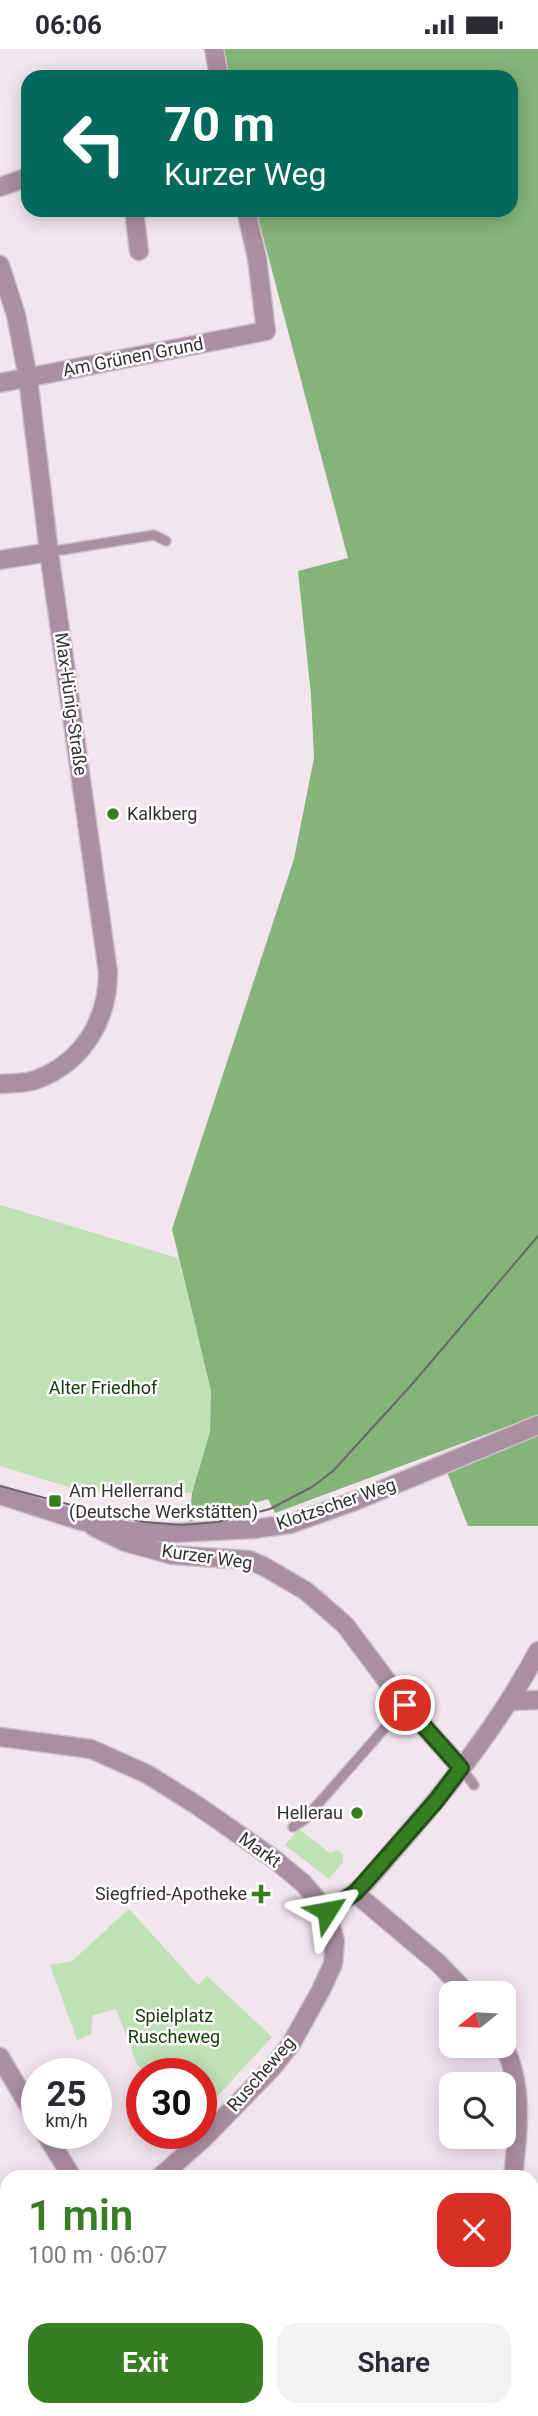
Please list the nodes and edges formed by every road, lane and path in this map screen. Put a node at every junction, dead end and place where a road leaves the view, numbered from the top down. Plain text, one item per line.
1 (214, 49) edge
2 (218, 70) edge
3 (21, 180) edge
4 (0, 187) edge
5 (136, 217) edge
6 (248, 217) edge
7 (139, 251) dead end
8 (0, 265) edge
9 (28, 378) junction
10 (0, 383) edge
11 (166, 541) dead end
12 (49, 552) junction
13 (0, 560) edge
14 (0, 1084) edge
15 (538, 1425) edge
16 (0, 1495) edge
17 (81, 1521) junction
18 (538, 1651) edge
19 (538, 1700) edge
20 (509, 1701) junction
21 (405, 1705) junction
22 (0, 1737) edge
23 (461, 1768) junction
24 (474, 1785) dead end
25 (293, 1828) dead end
26 (355, 1893) junction
27 (327, 1911) junction
28 (455, 1981) edge
29 (0, 2057) edge
30 (508, 2058) edge
31 (5, 2076) edge
32 (21, 2098) edge
33 (55, 2149) edge
34 (68, 2170) edge
35 (168, 2170) edge
36 (514, 2170) edge

1 - 2 street
3 - 4 street
5 - 7 street
6 - 9 street, Am Grünen Grund
8 - 9 street, Max-Hünig-Straße
9 - 10 street, Am Grünen Grund
9 - 12 street, Max-Hünig-Straße
11 - 12 lane
12 - 13 street
12 - 14 street, Max-Hünig-Straße
15 - 17 street, Klotzscher Weg
16 - 17 street
17 - 21 street, Kurzer Weg
18 - 20 street
19 - 20 street
20 - 23 street
21 - 23 street, Kurzer Weg
21 - 25 lane
22 - 27 street, Markt
23 - 24 lane
23 - 26 street
26 - 27 street
26 - 28 street
27 - 35 street, Ruscheweg
29 - 31 street
30 - 36 street
31 - 32 street
33 - 34 street

